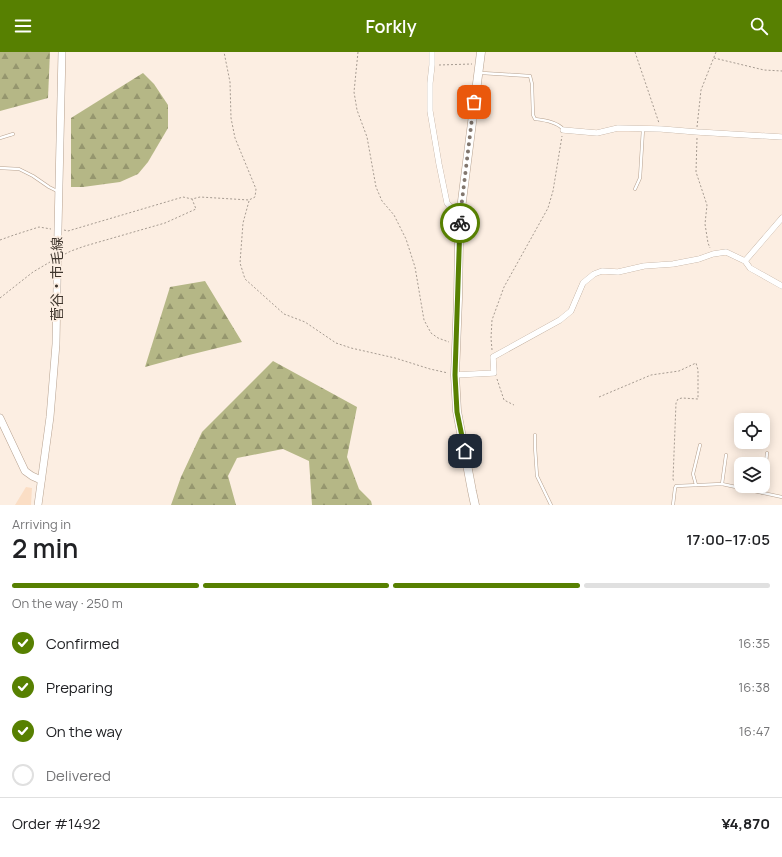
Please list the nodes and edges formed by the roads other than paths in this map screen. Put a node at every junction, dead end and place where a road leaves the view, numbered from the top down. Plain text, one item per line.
1 (62, 52) edge
2 (432, 52) edge
3 (481, 52) edge
4 (479, 67) junction
5 (643, 128) junction
6 (563, 130) joint
7 (13, 134) dead end
8 (782, 137) edge
9 (0, 138) edge
10 (0, 168) edge
11 (635, 189) dead end
12 (58, 191) junction
13 (461, 209) junction
14 (782, 218) edge
15 (745, 262) junction
16 (782, 286) edge
17 (455, 375) junction
18 (0, 418) edge
19 (535, 435) dead end
20 (700, 445) dead end
21 (767, 453) dead end
22 (726, 455) dead end
23 (767, 457) edge
24 (41, 480) junction
25 (722, 484) junction
26 (696, 485) junction
27 (734, 487) edge
28 (763, 493) edge
29 (782, 497) edge
30 (38, 505) edge
31 (475, 505) edge
32 (551, 505) edge
33 (673, 505) edge

1 - 12 street, 菅谷・市毛線
2 - 13 street
3 - 4 main road
4 - 6 lane
4 - 13 main road
5 - 6 street
5 - 8 street
5 - 11 lane
7 - 9 lane
10 - 12 lane
12 - 24 street, 菅谷・市毛線
13 - 17 main road
14 - 15 street
15 - 16 street
15 - 17 street
17 - 31 main road
18 - 24 street
19 - 32 lane
20 - 26 lane
21 - 23 lane
22 - 25 lane
24 - 30 street, 菅谷・市毛線
25 - 26 lane
25 - 27 lane
26 - 33 lane
28 - 29 lane

